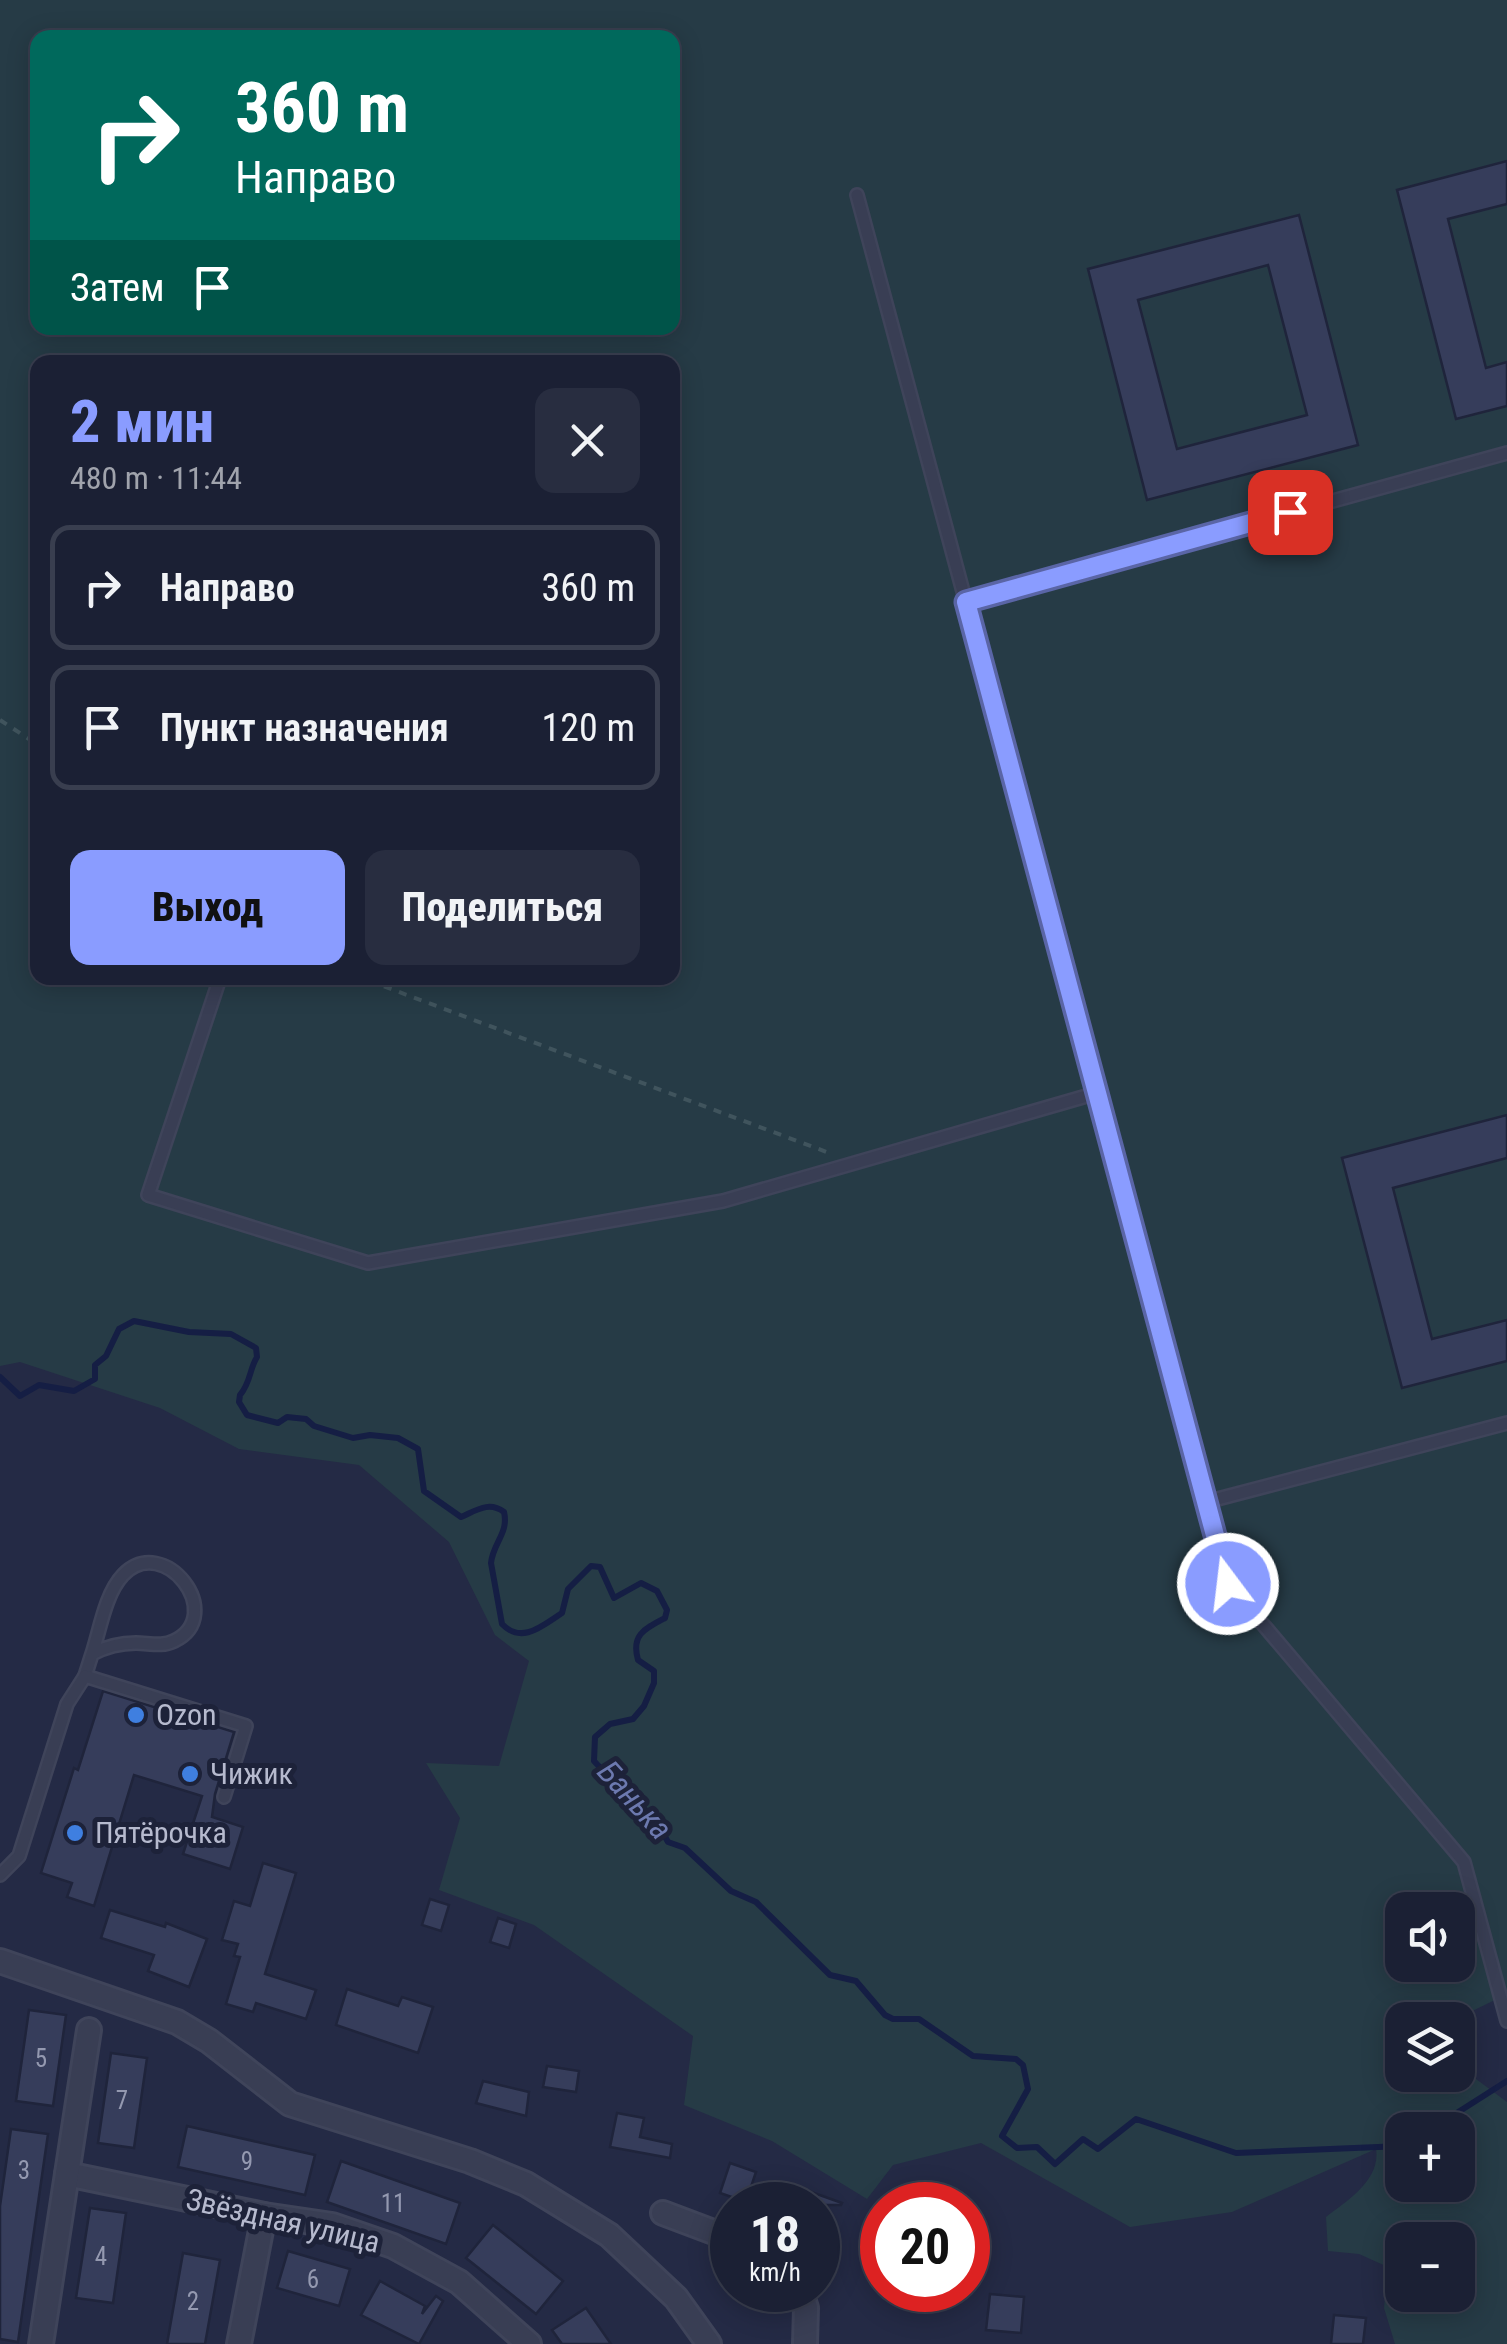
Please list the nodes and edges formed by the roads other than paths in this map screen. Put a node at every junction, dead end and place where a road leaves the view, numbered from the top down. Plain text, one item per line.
1 (857, 195) dead end
2 (1507, 453) edge
3 (966, 602) junction
4 (218, 985) edge
5 (1097, 1093) junction
6 (1507, 1423) edge
7 (1206, 1502) junction
8 (92, 1654) junction
9 (84, 1676) junction
10 (224, 1797) dead end
11 (0, 1875) edge
12 (0, 1961) edge
13 (1507, 2021) edge
14 (88, 2030) dead end
15 (66, 2174) junction
16 (663, 2213) dead end
17 (264, 2215) junction
18 (710, 2231) edge
19 (806, 2312) edge
20 (41, 2344) edge
21 (239, 2344) edge
22 (528, 2344) edge
23 (708, 2344) edge
24 (805, 2344) edge

1 - 3 lane
2 - 3 lane
3 - 5 lane
4 - 5 lane
5 - 7 lane
6 - 7 lane
7 - 13 lane
8 - 8 lane
8 - 9 lane
9 - 10 lane
9 - 11 lane
12 - 23 street
14 - 15 street
15 - 17 street, Звёздная улица
15 - 20 street
16 - 18 street
17 - 21 street
17 - 22 street, Звёздная улица
19 - 24 street

